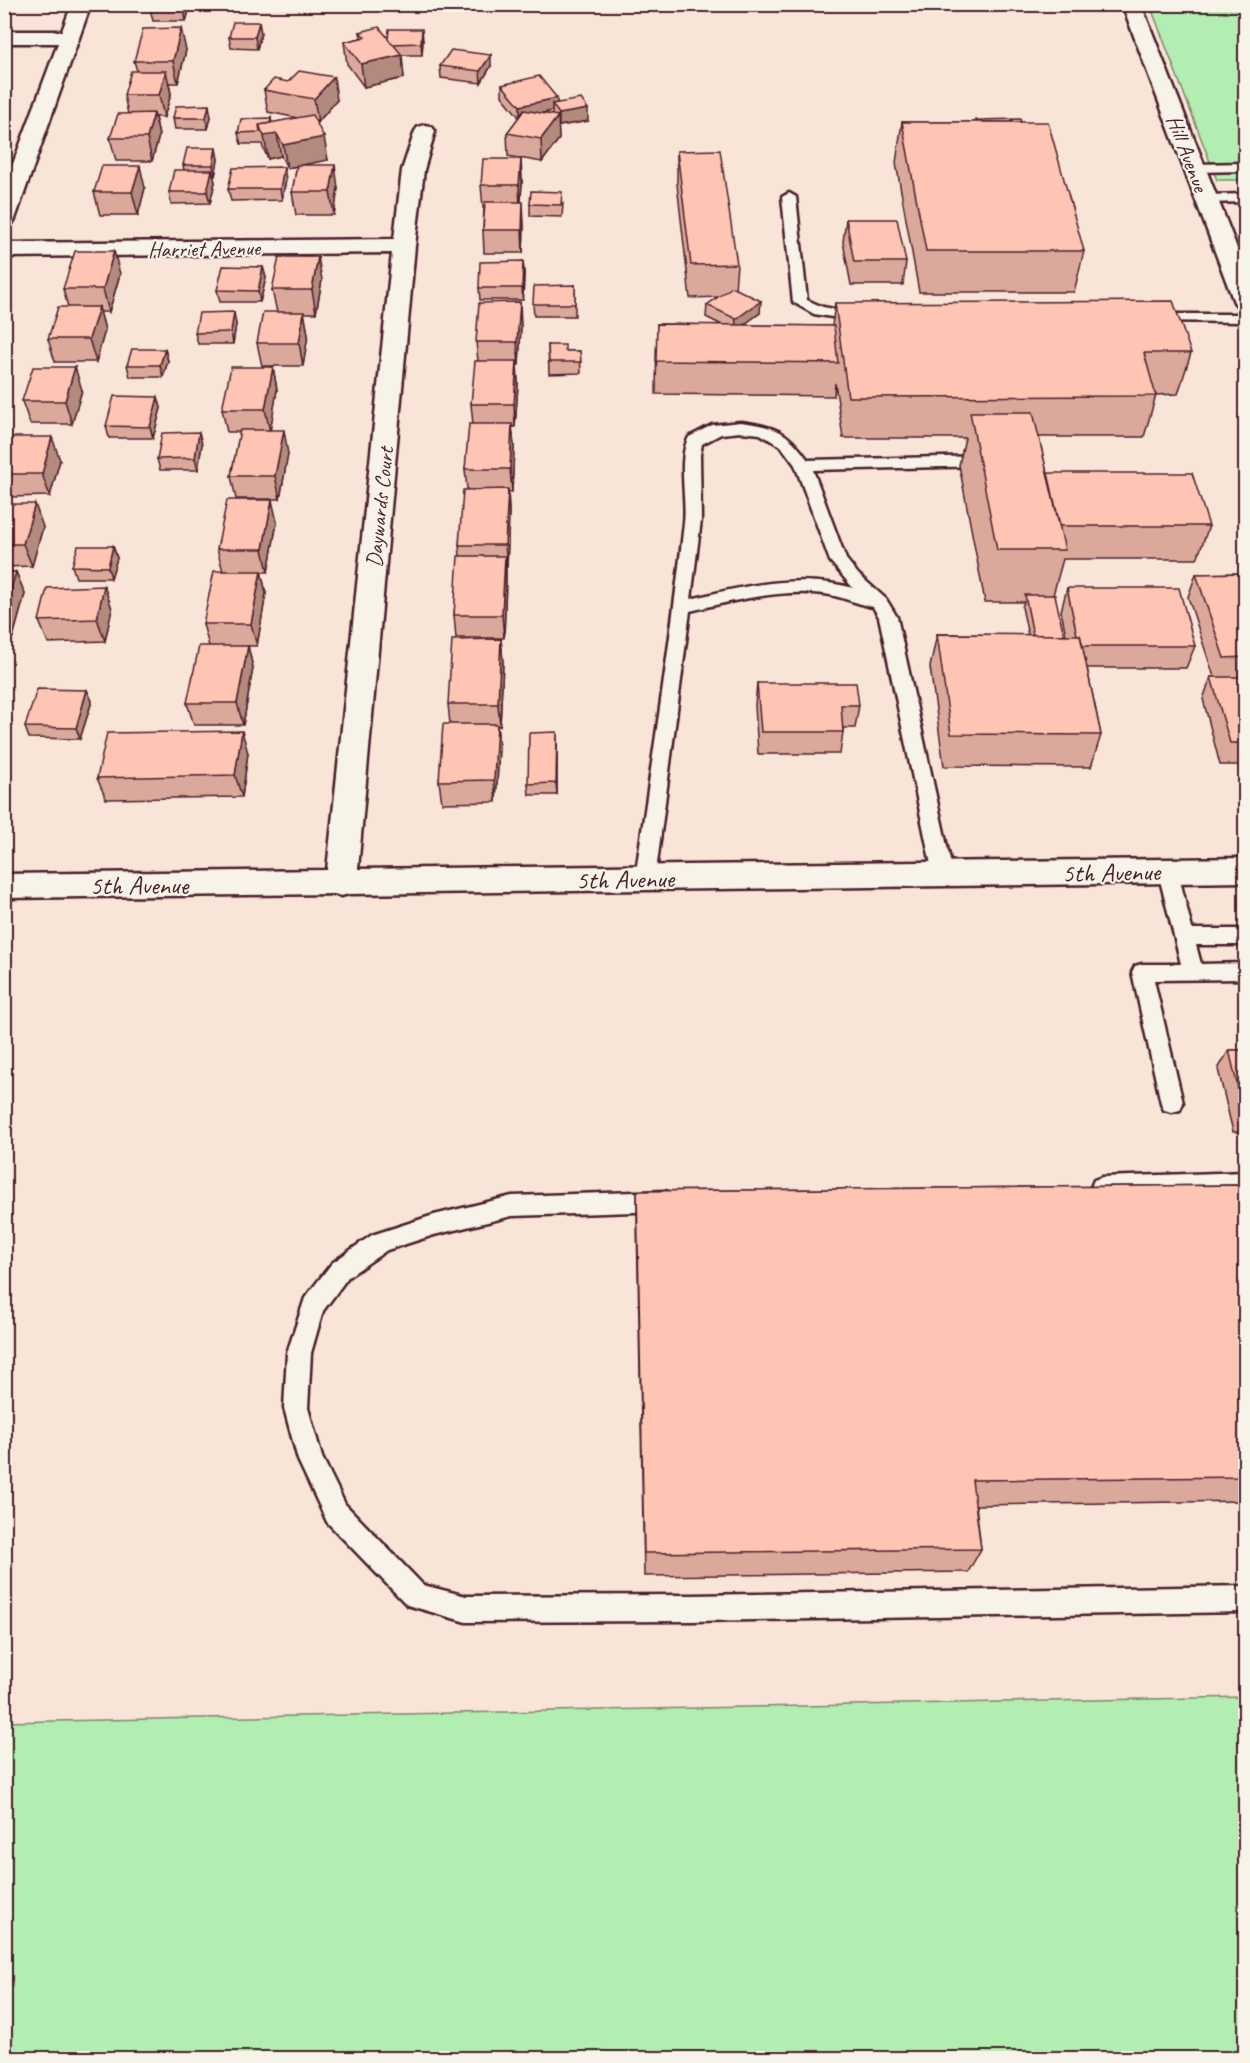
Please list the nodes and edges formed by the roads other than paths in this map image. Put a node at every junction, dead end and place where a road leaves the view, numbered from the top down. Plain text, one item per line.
1 (82, 4) edge
2 (1131, 4) edge
3 (69, 37) junction
4 (4, 38) edge
5 (425, 131) dead end
6 (1245, 166) edge
7 (1194, 168) junction
8 (789, 196) dead end
9 (1245, 198) edge
10 (1206, 200) junction
11 (4, 219) edge
12 (404, 246) junction
13 (4, 250) edge
14 (1245, 302) edge
15 (873, 318) edge
16 (1131, 318) edge
17 (1245, 318) edge
18 (994, 461) edge
19 (803, 465) junction
20 (880, 603) junction
21 (681, 607) junction
22 (1245, 870) edge
23 (1168, 872) junction
24 (943, 874) junction
25 (645, 879) junction
26 (341, 884) junction
27 (4, 886) edge
28 (1184, 937) junction
29 (1245, 937) edge
30 (1245, 971) edge
31 (1193, 972) junction
32 (1172, 1103) dead end
33 (1245, 1182) edge
34 (1080, 1188) edge
35 (689, 1200) edge
36 (1245, 1599) edge

1 - 3 street
2 - 7 street, Hill Avenue
3 - 4 street
3 - 11 street
5 - 12 street, Daywards Court
6 - 7 lane
7 - 10 street, Hill Avenue
8 - 15 lane
9 - 10 lane
10 - 14 street, Hill Avenue
12 - 13 street, Harriet Avenue
12 - 26 street, Daywards Court
16 - 17 lane
18 - 19 lane
19 - 20 lane
19 - 21 lane
20 - 21 lane
20 - 24 lane
21 - 25 lane
22 - 23 street, 5th Avenue
23 - 24 street, 5th Avenue
23 - 28 lane
24 - 25 street, 5th Avenue
25 - 26 street, 5th Avenue
26 - 27 street, 5th Avenue
28 - 29 lane
28 - 31 lane
30 - 31 lane
31 - 32 lane
33 - 34 lane
35 - 36 lane

